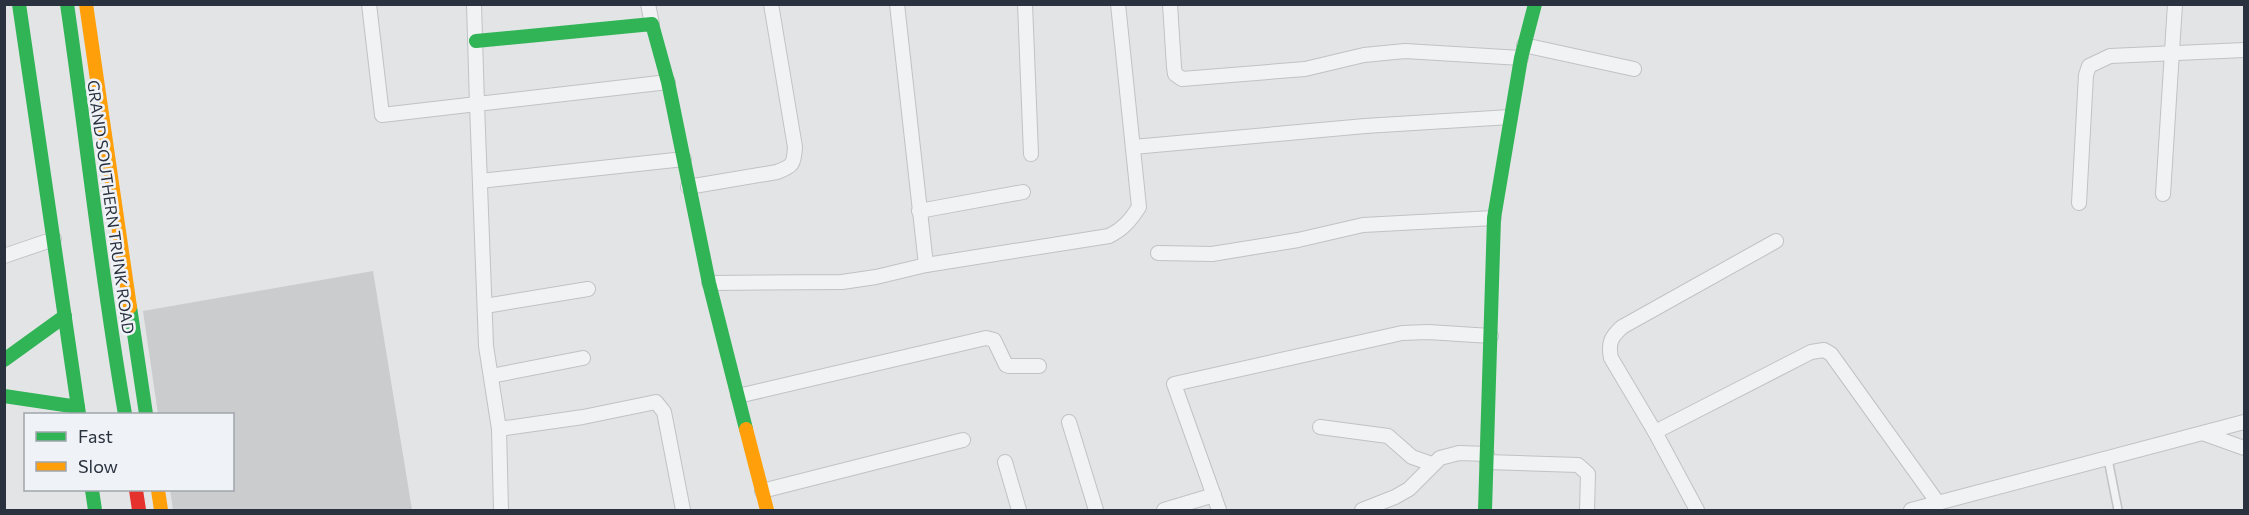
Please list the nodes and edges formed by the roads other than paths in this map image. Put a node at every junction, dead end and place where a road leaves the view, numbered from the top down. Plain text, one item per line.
1 (19, 4) edge
2 (67, 4) edge
3 (86, 4) edge
4 (369, 4) edge
5 (474, 4) edge
6 (648, 4) edge
7 (771, 4) edge
8 (897, 4) edge
9 (1025, 4) edge
10 (1118, 4) edge
11 (1170, 4) edge
12 (1535, 4) edge
13 (2175, 4) edge
14 (652, 24) junction
15 (476, 41) junction
16 (2244, 50) edge
17 (1522, 51) junction
18 (2172, 52) junction
19 (1634, 69) dead end
20 (668, 82) junction
21 (477, 104) junction
22 (1510, 117) junction
23 (1133, 147) junction
24 (1031, 154) dead end
25 (684, 159) junction
26 (480, 181) junction
27 (688, 187) junction
28 (1023, 192) dead end
29 (2163, 194) dead end
30 (2079, 203) dead end
31 (919, 211) junction
32 (1494, 218) junction
33 (54, 239) junction
34 (1776, 242) dead end
35 (1158, 253) dead end
36 (4, 256) edge
37 (926, 265) junction
38 (709, 284) junction
39 (588, 289) dead end
40 (485, 306) junction
41 (65, 316) junction
42 (1491, 336) junction
43 (583, 358) dead end
44 (4, 360) edge
45 (1039, 366) dead end
46 (491, 376) junction
47 (4, 396) edge
48 (738, 396) junction
49 (79, 410) edge
50 (124, 413) edge
51 (146, 413) edge
52 (1069, 422) dead end
53 (2244, 422) edge
54 (1320, 427) dead end
55 (499, 429) junction
56 (1655, 432) junction
57 (2205, 434) junction
58 (963, 440) dead end
59 (2244, 448) edge
60 (1487, 458) junction
61 (2108, 459) junction
62 (1005, 462) dead end
63 (1432, 464) junction
64 (92, 491) edge
65 (136, 491) edge
66 (158, 491) edge
67 (762, 491) junction
68 (1214, 495) junction
69 (1942, 505) edge
70 (95, 510) edge
71 (139, 510) edge
72 (161, 510) edge
73 (501, 510) edge
74 (683, 510) edge
75 (767, 510) edge
76 (1019, 510) edge
77 (1096, 510) edge
78 (1164, 510) edge
79 (1219, 510) edge
80 (1362, 510) edge
81 (1485, 510) edge
82 (1587, 510) edge
83 (1697, 510) edge
84 (1911, 510) edge
85 (2118, 510) edge

1 - 33 main road
2 - 50 main road, GRAND SOUTHERN TRUNK ROAD
3 - 51 main road
4 - 21 street
5 - 15 street
6 - 14 street
7 - 27 street
8 - 31 street
9 - 24 street
10 - 23 street
11 - 17 street
12 - 17 main road
13 - 18 street
14 - 15 main road
14 - 20 main road
15 - 21 street
16 - 18 street
17 - 19 street
17 - 22 main road
18 - 29 street
18 - 30 street
20 - 21 street
20 - 25 main road
21 - 26 street
22 - 23 street
22 - 32 main road
23 - 37 street
25 - 26 street
25 - 27 main road
26 - 40 street
27 - 38 main road
28 - 31 street
31 - 37 street
32 - 35 street
32 - 42 main road
33 - 36 street
33 - 41 main road
34 - 56 street
37 - 38 street
38 - 48 main road
39 - 40 street
40 - 46 street
41 - 44 main road
41 - 49 main road
42 - 60 main road
42 - 68 street
43 - 46 street
45 - 48 street
46 - 55 street
47 - 49 main road
48 - 67 main road
52 - 77 street
53 - 57 street
54 - 63 street
55 - 73 street
55 - 74 street
56 - 69 street
56 - 83 street
57 - 59 street
57 - 61 street
58 - 67 street
60 - 63 street
60 - 81 main road
60 - 82 street
61 - 69 street
61 - 85 lane
62 - 76 street
63 - 80 street
64 - 70 main road
65 - 71 main road
66 - 72 main road
67 - 75 main road
68 - 78 street
68 - 79 street
69 - 84 street

